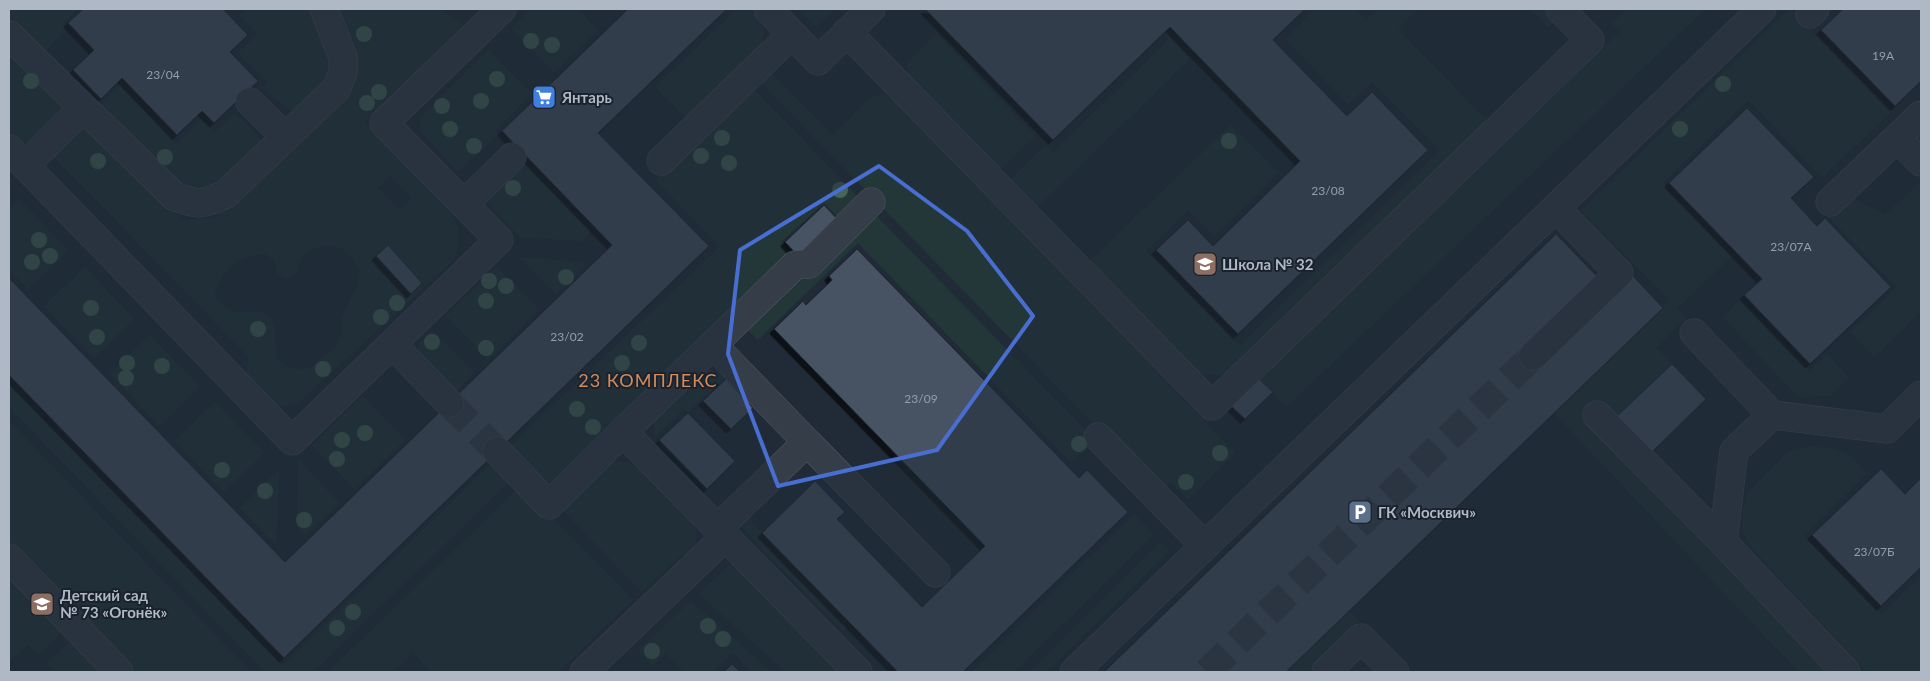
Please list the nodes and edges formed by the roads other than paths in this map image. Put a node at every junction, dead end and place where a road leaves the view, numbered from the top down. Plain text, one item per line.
1 (324, 9) edge
2 (502, 9) edge
3 (768, 9) edge
4 (871, 9) edge
5 (1560, 9) edge
6 (1762, 9) edge
7 (847, 32) junction
8 (9, 34) edge
9 (792, 34) junction
10 (250, 102) dead end
11 (83, 108) junction
12 (1921, 115) edge
13 (286, 137) junction
14 (1897, 138) junction
15 (512, 157) dead end
16 (17, 158) edge
17 (661, 161) dead end
18 (1921, 162) edge
19 (871, 202) dead end
20 (1830, 202) dead end
21 (464, 204) junction
22 (1556, 208) junction
23 (1694, 333) dead end
24 (392, 344) junction
25 (713, 345) junction
26 (1533, 356) tunnel mouth
27 (1921, 395) edge
28 (449, 403) tunnel mouth
29 (1597, 415) dead end
30 (1772, 415) junction
31 (623, 432) junction
32 (1098, 437) dead end
33 (807, 442) junction
34 (497, 451) tunnel mouth
35 (722, 532) junction
36 (1722, 542) junction
37 (1204, 546) junction
38 (9, 558) edge
39 (936, 573) dead end
40 (119, 672) edge
41 (584, 672) edge
42 (858, 672) edge
43 (1074, 672) edge
44 (1326, 672) edge
45 (1395, 672) edge
46 (1846, 672) edge

1 - 13 lane
2 - 21 lane
3 - 9 lane
4 - 7 lane
5 - 7 lane
6 - 22 lane
7 - 9 lane
8 - 11 lane
9 - 17 lane
10 - 13 lane
11 - 13 lane
11 - 16 lane
12 - 14 lane
14 - 18 lane
14 - 20 lane
15 - 21 lane
16 - 24 lane
19 - 25 lane
21 - 24 lane
22 - 26 lane
22 - 37 lane
23 - 30 lane
24 - 28 lane
25 - 31 lane
25 - 33 lane
27 - 30 lane
29 - 36 lane
30 - 36 lane
31 - 34 lane
31 - 35 lane
32 - 37 lane
33 - 35 lane
33 - 39 lane
35 - 41 lane
35 - 42 lane
36 - 46 lane
37 - 43 lane
38 - 40 lane
44 - 45 lane

